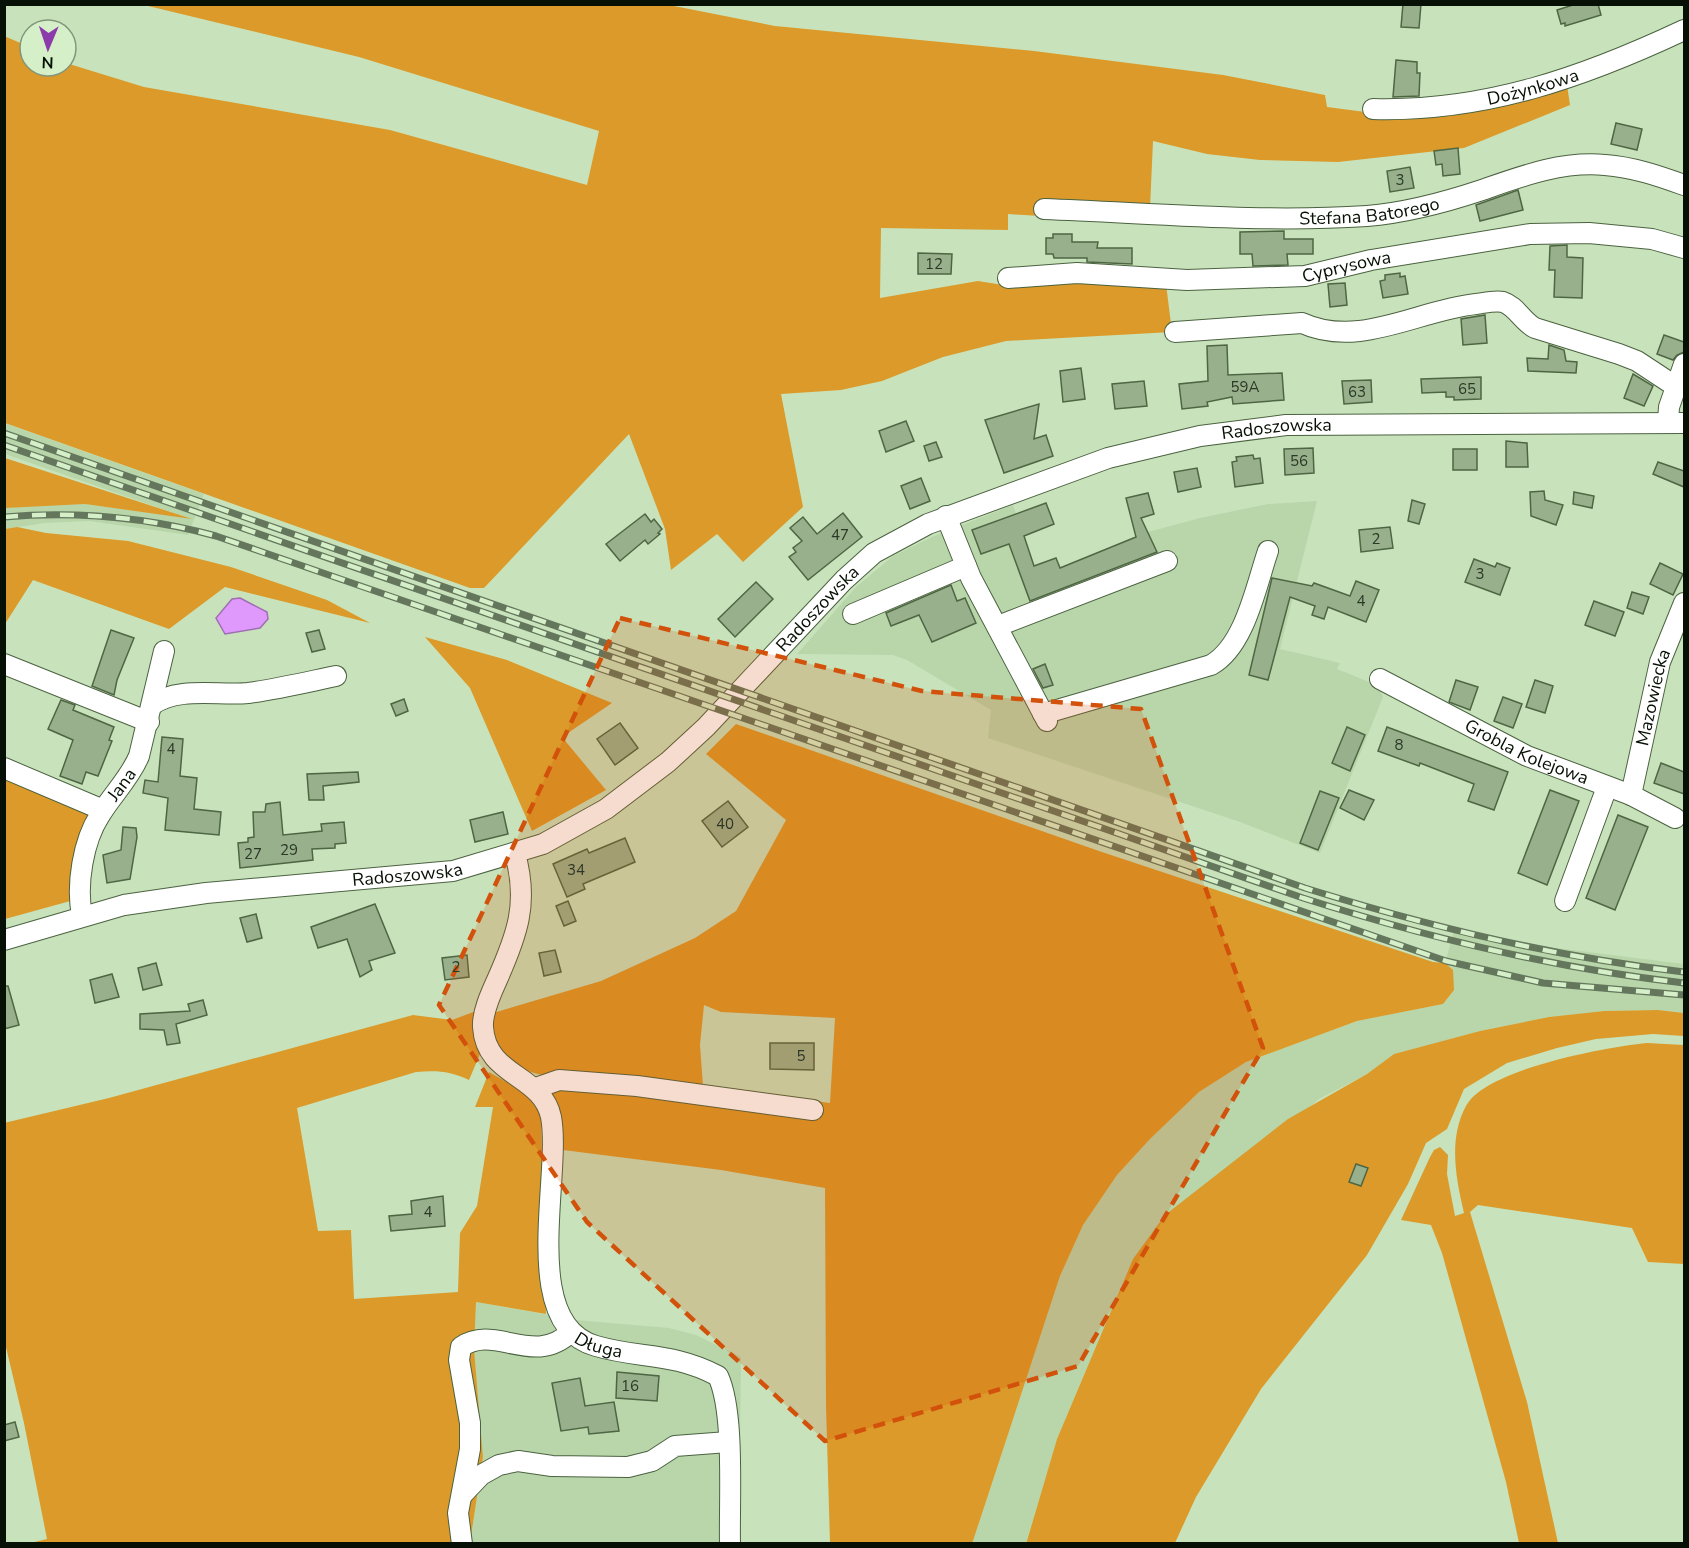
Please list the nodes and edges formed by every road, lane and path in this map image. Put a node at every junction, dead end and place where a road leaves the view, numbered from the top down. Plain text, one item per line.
1 (1684, 30) edge
2 (1373, 109) dead end
3 (1684, 185) edge
4 (1044, 209) dead end
5 (1684, 248) edge
6 (1008, 278) dead end
7 (1175, 332) dead end
8 (1684, 364) edge
9 (1676, 386) junction
10 (1676, 423) edge
11 (946, 516) junction
12 (1268, 551) dead end
13 (1167, 561) dead end
14 (966, 566) junction
15 (1684, 603) edge
16 (853, 614) dead end
17 (998, 626) junction
18 (1677, 638) edge
19 (164, 651) dead end
20 (4, 664) edge
21 (336, 676) dead end
22 (1380, 679) dead end
23 (151, 713) junction
24 (4, 768) edge
25 (1607, 787) junction
26 (1631, 795) junction
27 (103, 810) junction
28 (1675, 818) dead end
29 (515, 854) junction
30 (1565, 901) dead end
31 (82, 915) junction
32 (4, 940) edge
33 (536, 1088) junction
34 (813, 1110) dead end
35 (571, 1332) junction
36 (728, 1442) junction
37 (460, 1498) junction
38 (730, 1539) edge
39 (462, 1544) edge

1 - 2 street, Dożynkowa
3 - 4 street, Stefana Batorego
5 - 6 street, Cyprysowa
7 - 9 street
8 - 9 street
9 - 10 street
10 - 11 street, Radoszowska
11 - 14 street
11 - 29 street, Radoszowska
12 - 17 street
13 - 17 street
14 - 16 street
14 - 17 street
15 - 18 street, Mazowiecka
18 - 26 street, Mazowiecka
19 - 23 street, Jana
20 - 23 street
21 - 23 street
22 - 25 street, Grobla Kolejowa
23 - 27 street, Jana
24 - 27 street
25 - 26 street, Grobla Kolejowa
25 - 30 street
26 - 28 street, Grobla Kolejowa
27 - 31 street, Jana
29 - 31 street, Radoszowska
29 - 33 street
31 - 32 street, Radoszowska
33 - 34 street
33 - 35 street, Długa
35 - 36 street, Długa
35 - 37 street
36 - 37 street
36 - 38 street, Długa
37 - 39 street

